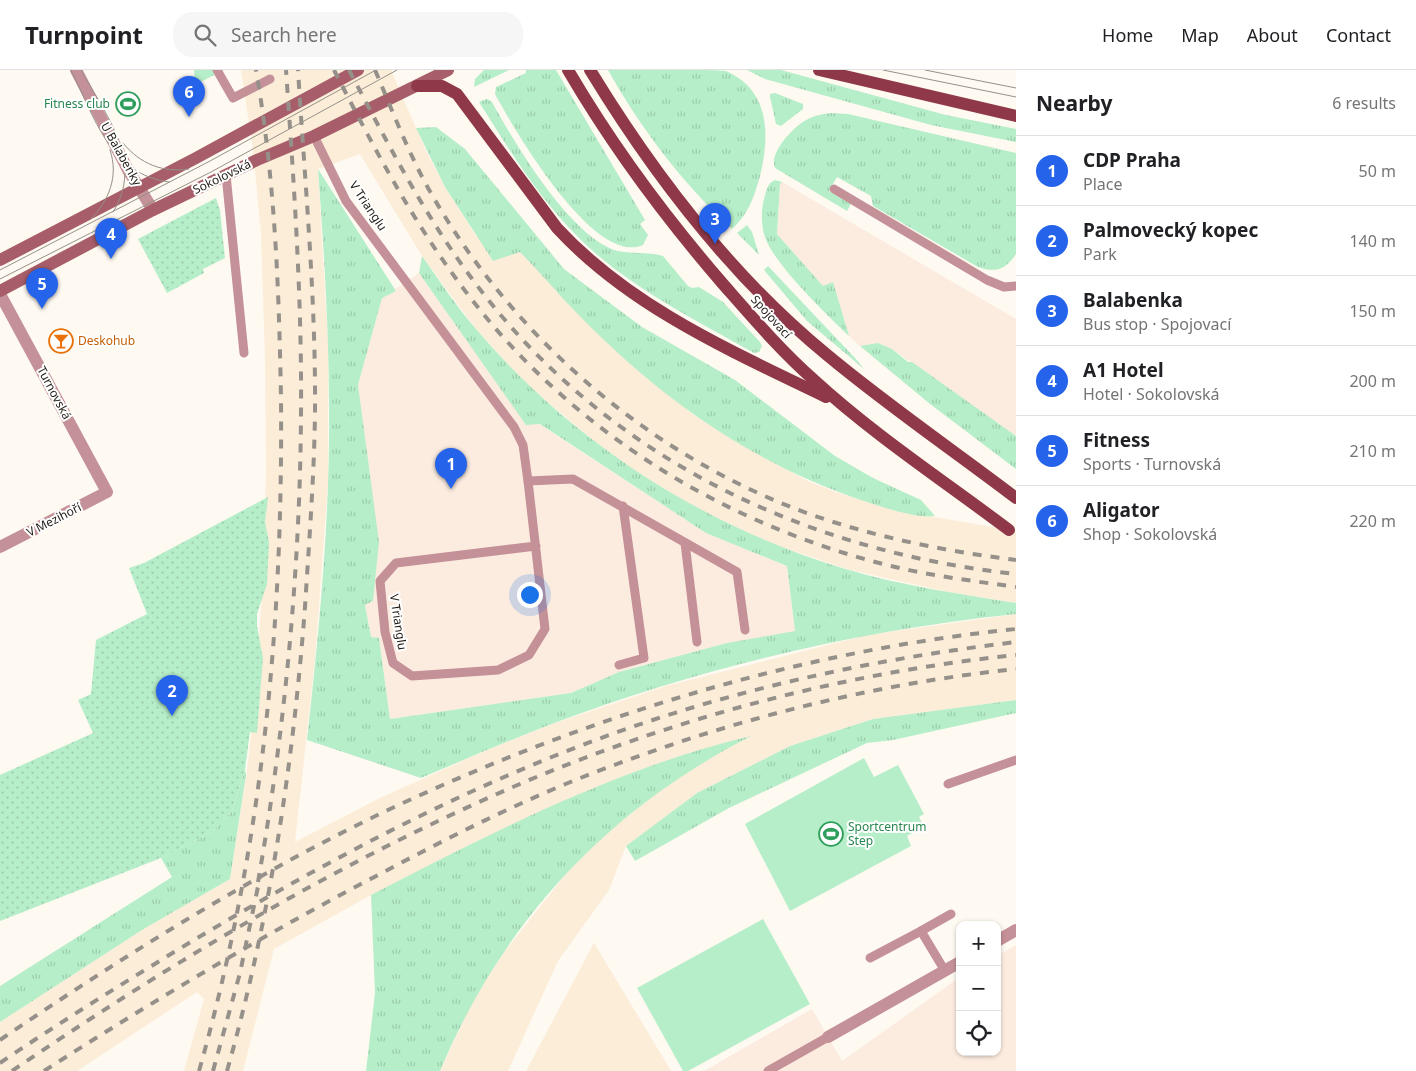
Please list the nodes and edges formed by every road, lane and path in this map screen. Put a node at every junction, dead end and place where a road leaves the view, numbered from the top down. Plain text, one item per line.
1 (76, 70) edge
2 (217, 70) edge
3 (358, 70) edge
4 (448, 70) edge
5 (568, 70) edge
6 (590, 70) edge
7 (819, 70) edge
8 (270, 79) dead end
9 (417, 86) junction
10 (1016, 116) edge
11 (314, 136) junction
12 (226, 175) junction
13 (139, 187) junction
14 (834, 189) dead end
15 (154, 210) junction
16 (0, 260) edge
17 (1016, 286) edge
18 (0, 292) edge
19 (244, 354) dead end
20 (843, 405) junction
21 (528, 481) junction
22 (107, 492) joint
23 (1016, 498) edge
24 (623, 506) junction
25 (1009, 530) dead end
26 (685, 543) junction
27 (536, 546) junction
28 (0, 547) edge
29 (745, 630) dead end
30 (697, 642) dead end
31 (619, 665) dead end
32 (1016, 760) edge
33 (948, 784) dead end
34 (951, 914) dead end
35 (1016, 930) edge
36 (921, 931) junction
37 (1001, 939) edge
38 (870, 958) dead end
39 (956, 964) edge
40 (945, 971) junction
41 (828, 1037) joint
42 (768, 1071) edge

1 - 13 street, U Balabenky
2 - 8 lane
3 - 13 main road
4 - 9 main road, Sokolovská
5 - 20 main road, Spojovací
6 - 23 main road, Spojovací
7 - 10 main road
9 - 11 main road, Sokolovská
9 - 20 main road
11 - 12 main road, Sokolovská
11 - 21 lane, V Trianglu
12 - 15 main road, Sokolovská
12 - 19 lane
13 - 15 street, U Balabenky
13 - 16 main road
14 - 17 lane
15 - 18 main road, Sokolovská
18 - 22 street, Turnovská
20 - 25 main road, Spojovací
21 - 24 lane
21 - 27 lane, V Trianglu
22 - 28 street, V Mezihoří
24 - 26 lane
24 - 31 lane
26 - 29 lane
26 - 30 lane
27 - 27 lane, V Trianglu
32 - 33 lane
34 - 36 lane
35 - 37 street
36 - 38 lane
36 - 40 lane
39 - 40 street
40 - 41 street
41 - 42 lane

